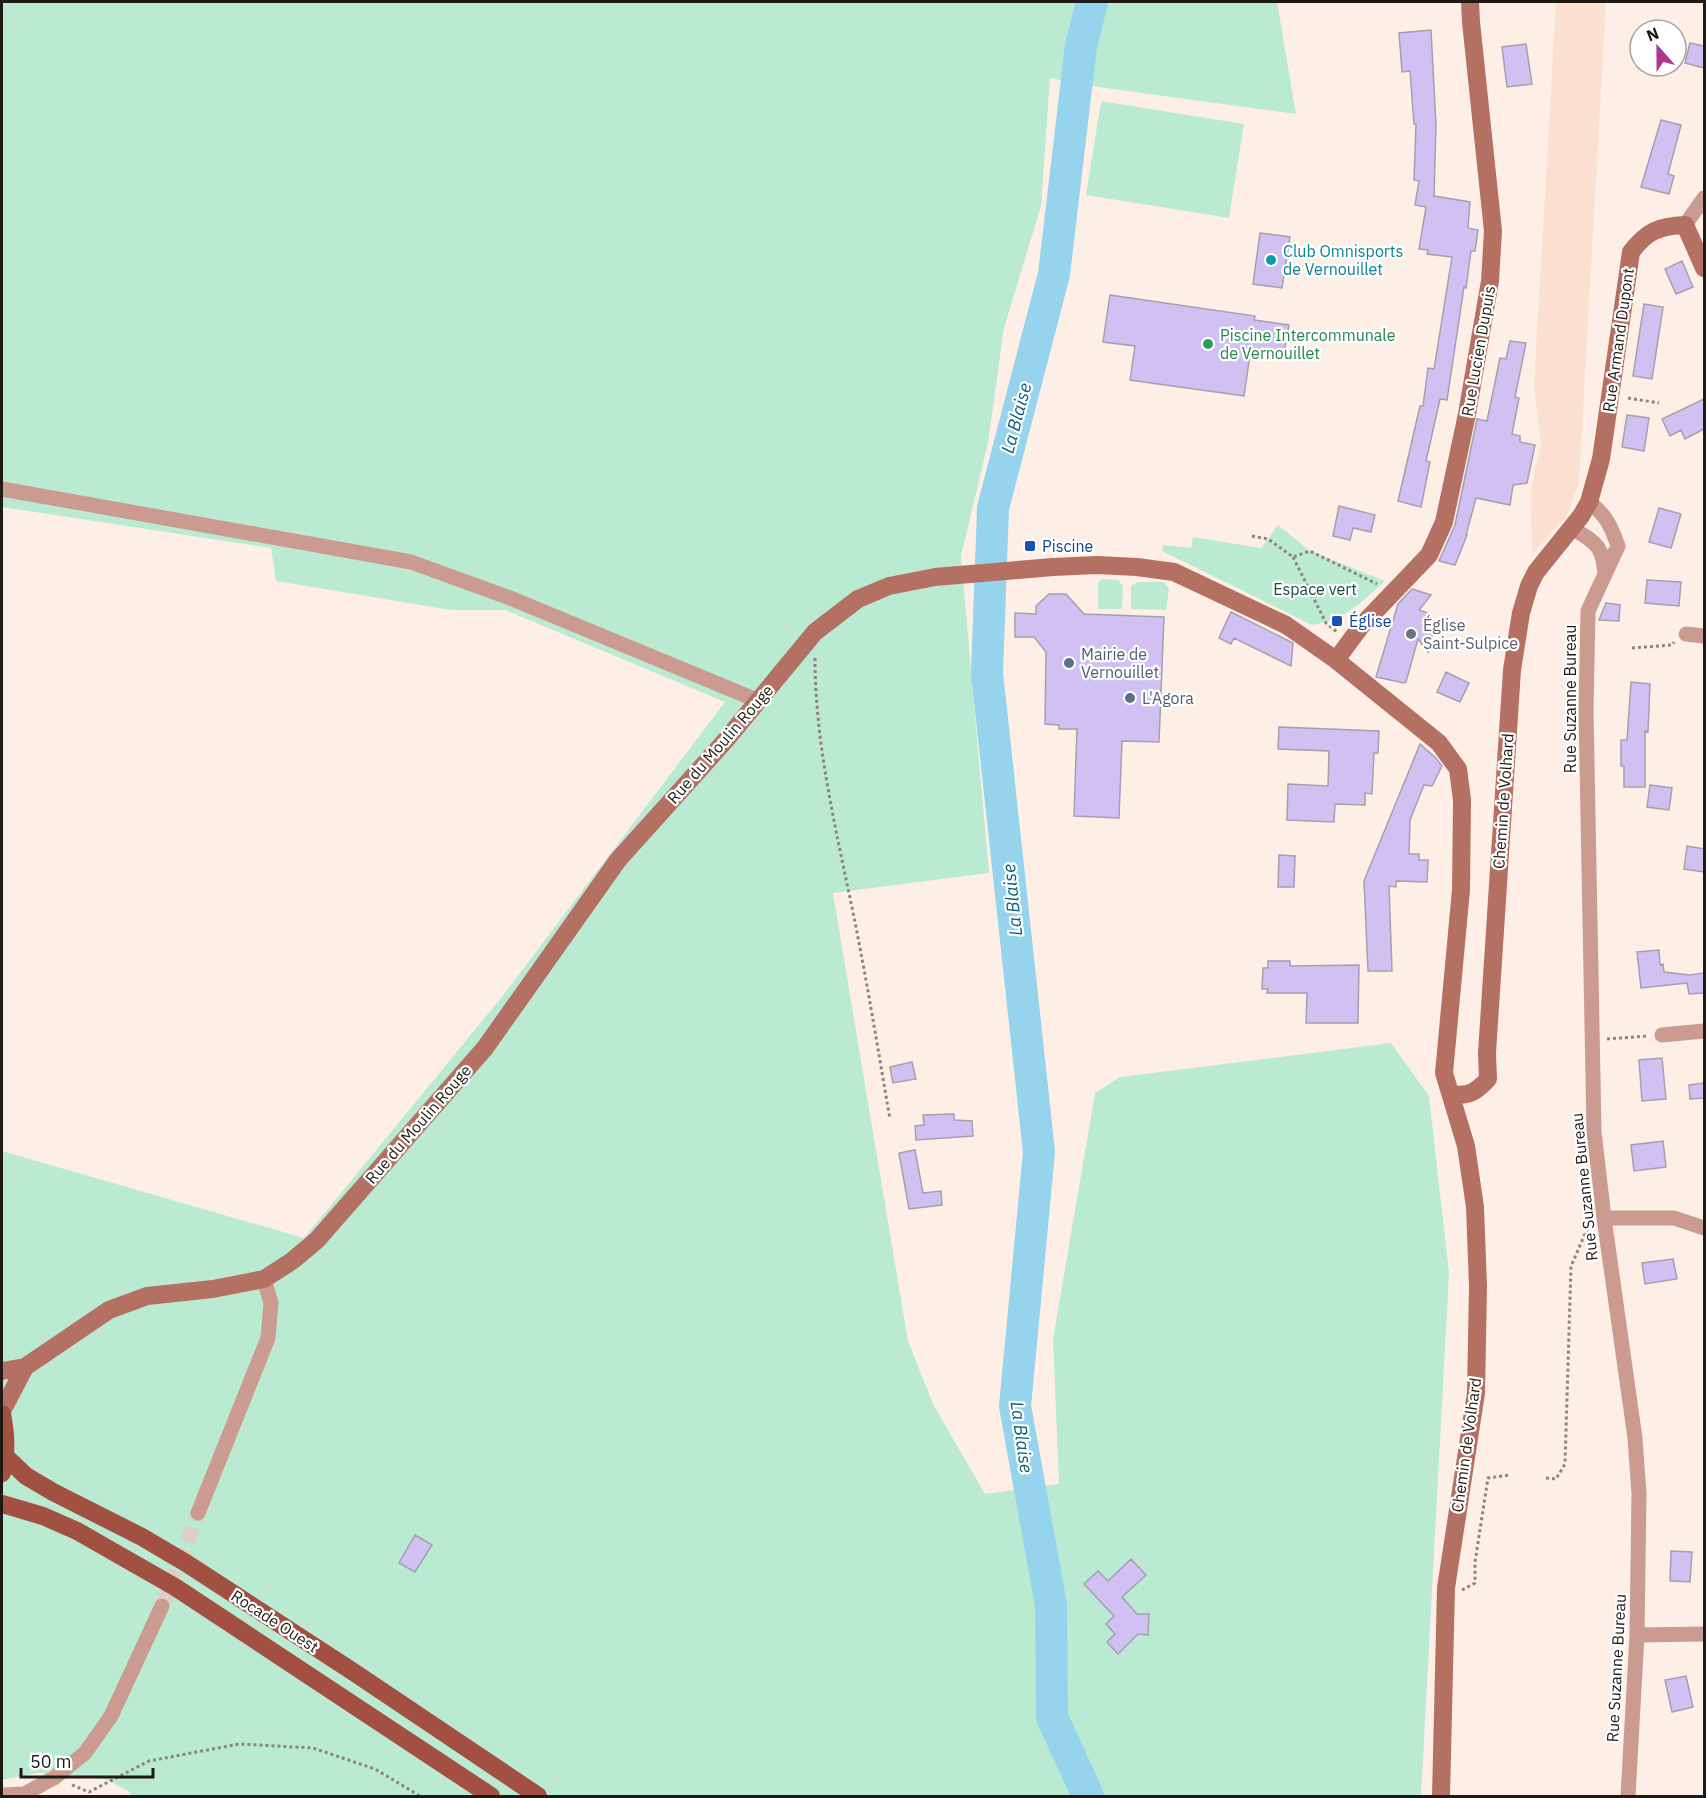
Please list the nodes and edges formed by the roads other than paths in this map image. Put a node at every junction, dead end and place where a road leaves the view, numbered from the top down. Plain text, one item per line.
1 (1470, 2) edge
2 (1704, 198) edge
3 (1685, 225) junction
4 (1704, 268) edge
5 (2, 489) edge
6 (1589, 502) junction
7 (1572, 528) junction
8 (1605, 575) junction
9 (1686, 634) road end
10 (1704, 636) edge
11 (1336, 660) junction
12 (759, 701) junction
13 (1704, 1030) edge
14 (1662, 1035) road end
15 (1452, 1094) junction
16 (1604, 1218) junction
17 (1704, 1228) edge
18 (264, 1279) junction
19 (25, 1367) junction
20 (2, 1371) edge
21 (2, 1412) edge
22 (4, 1465) edge
23 (2, 1504) edge
24 (198, 1513) tunnel mouth
25 (162, 1605) tunnel mouth
26 (1704, 1634) edge
27 (1637, 1635) junction
28 (2, 1795) edge
29 (491, 1797) edge
30 (538, 1797) edge
31 (1441, 1797) edge
32 (1628, 1797) edge

1 - 11 street, Rue Lucien Dupuis
2 - 3 street
3 - 4 street
3 - 6 street, Rue Armand Dupont
5 - 12 street
6 - 7 street, Chemin de Volhard
6 - 8 street, Rue Suzanne Bureau
7 - 8 street
7 - 15 street, Chemin de Volhard
8 - 16 street, Rue Suzanne Bureau
9 - 10 street
11 - 12 street, Rue du Moulin Rouge
11 - 15 street, Chemin de Volhard
12 - 18 street, Rue du Moulin Rouge
13 - 14 street
15 - 31 street, Chemin de Volhard
16 - 17 street
16 - 27 street, Rue Suzanne Bureau
18 - 19 street, Rue du Moulin Rouge
18 - 24 street
19 - 20 street, Rue du Moulin Rouge
19 - 21 street, Rue du Moulin Rouge
21 - 22 main road
22 - 30 main road, Rocade Ouest
23 - 29 main road, Rocade Ouest
25 - 28 street
26 - 27 street
27 - 32 street, Rue Suzanne Bureau

